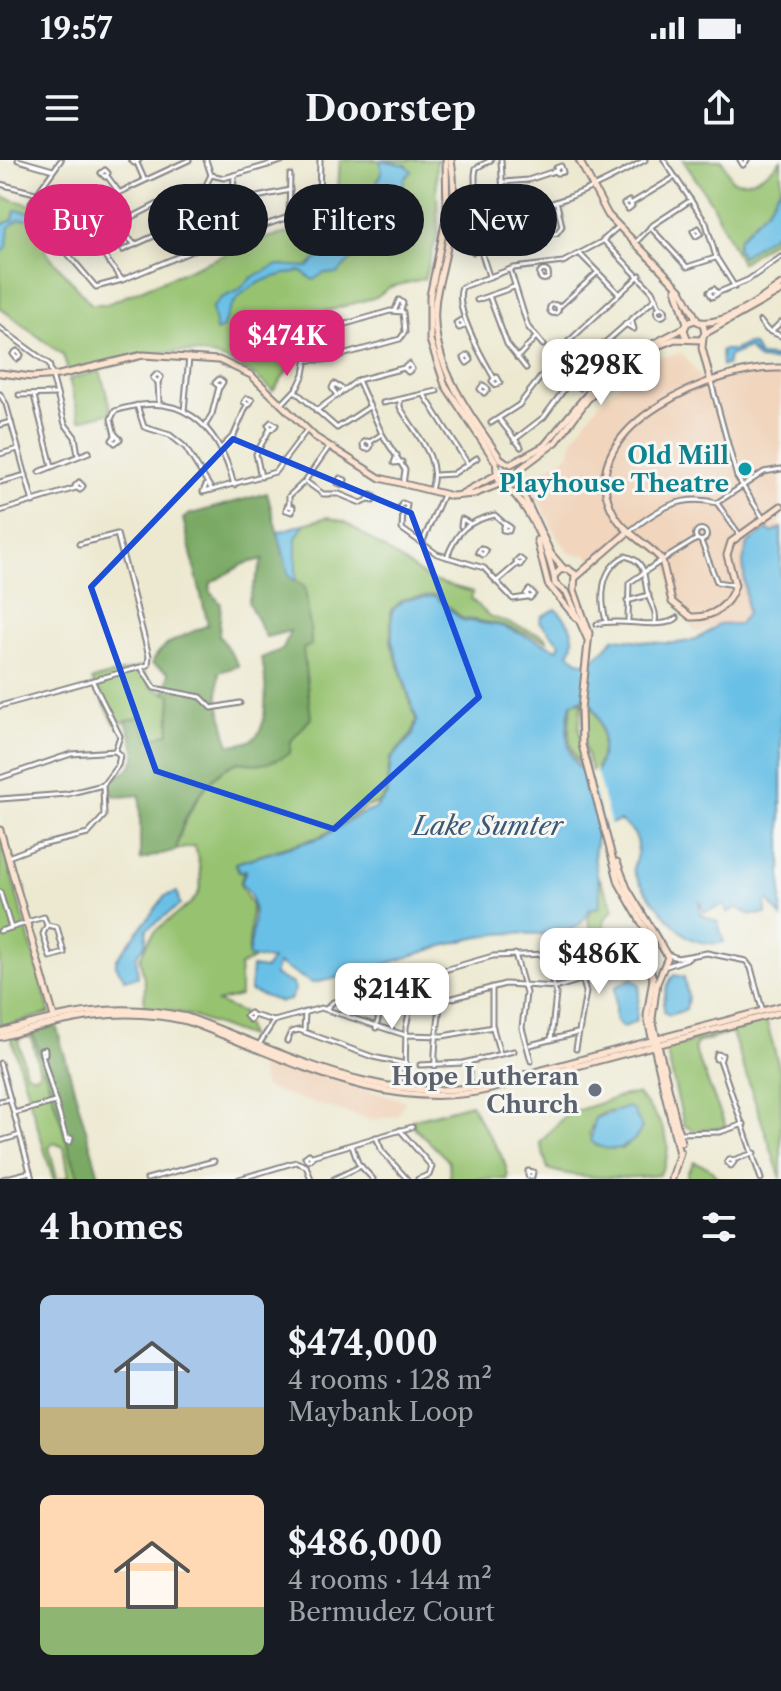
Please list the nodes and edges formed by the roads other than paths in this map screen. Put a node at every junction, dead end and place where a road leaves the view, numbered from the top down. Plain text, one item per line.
1 (18, 160) edge
2 (61, 160) edge
3 (131, 160) edge
4 (189, 160) edge
5 (206, 160) edge
6 (285, 160) edge
7 (320, 160) edge
8 (448, 160) edge
9 (491, 160) edge
10 (501, 160) edge
11 (587, 160) edge
12 (645, 160) edge
13 (664, 160) edge
14 (740, 160) edge
15 (747, 160) edge
16 (138, 161) edge
17 (580, 161) edge
18 (173, 163) edge
19 (53, 170) junction
20 (555, 171) dead end
21 (211, 175) junction
22 (234, 175) junction
23 (290, 175) dead end
24 (107, 176) dead end
25 (675, 177) junction
26 (144, 179) junction
27 (504, 182) joint
28 (0, 184) edge
29 (43, 184) edge
30 (113, 184) edge
31 (208, 184) edge
32 (234, 184) edge
33 (290, 184) edge
34 (319, 184) edge
35 (476, 184) edge
36 (132, 185) edge
37 (24, 190) edge
38 (593, 190) junction
39 (691, 200) junction
40 (632, 203) dead end
41 (557, 204) joint
42 (618, 227) junction
43 (650, 227) junction
44 (708, 228) junction
45 (700, 231) dead end
46 (557, 233) edge
47 (148, 239) edge
48 (603, 240) junction
49 (132, 242) edge
50 (635, 243) junction
51 (135, 245) junction
52 (132, 246) edge
53 (579, 253) junction
54 (70, 256) edge
55 (103, 256) edge
56 (180, 256) edge
57 (482, 256) edge
58 (716, 257) junction
59 (781, 257) edge
60 (510, 269) junction
61 (597, 273) junction
62 (640, 275) junction
63 (489, 276) junction
64 (122, 280) junction
65 (781, 285) edge
66 (514, 287) junction
67 (735, 287) junction
68 (781, 291) edge
69 (717, 293) dead end
70 (619, 294) junction
71 (489, 296) junction
72 (656, 298) junction
73 (684, 299) junction
74 (477, 300) dead end
75 (558, 308) dead end
76 (660, 308) dead end
77 (631, 319) junction
78 (699, 321) junction
79 (760, 321) dead end
80 (781, 322) edge
81 (625, 324) junction
82 (686, 325) junction
83 (0, 328) edge
84 (771, 332) junction
85 (704, 335) junction
86 (781, 336) edge
87 (535, 338) junction
88 (690, 340) junction
89 (569, 341) junction
90 (543, 345) dead end
91 (23, 346) junction
92 (19, 351) dead end
93 (480, 353) junction
94 (189, 357) junction
95 (471, 357) dead end
96 (517, 358) junction
97 (306, 360) junction
98 (704, 360) junction
99 (551, 361) junction
100 (404, 368) dead end
101 (526, 368) dead end
102 (781, 368) edge
103 (0, 373) edge
104 (52, 376) junction
105 (358, 380) junction
106 (571, 380) junction
107 (158, 382) dead end
108 (711, 382) junction
109 (487, 386) dead end
110 (219, 387) dead end
111 (580, 388) dead end
112 (343, 389) junction
113 (295, 391) junction
114 (437, 391) dead end
115 (57, 393) junction
116 (0, 394) edge
117 (336, 394) junction
118 (19, 395) dead end
119 (34, 396) junction
120 (425, 396) junction
121 (400, 401) junction
122 (159, 402) junction
123 (383, 403) dead end
124 (282, 404) junction
125 (137, 405) junction
126 (247, 405) dead end
127 (369, 407) junction
128 (184, 411) junction
129 (316, 411) junction
130 (499, 419) junction
131 (11, 422) junction
132 (491, 423) dead end
133 (0, 425) edge
134 (205, 426) junction
135 (270, 429) dead end
136 (308, 430) junction
137 (382, 434) junction
138 (115, 435) dead end
139 (514, 440) junction
140 (370, 442) dead end
141 (329, 447) junction
142 (521, 447) dead end
143 (221, 448) junction
144 (18, 449) junction
145 (89, 452) dead end
146 (0, 454) edge
147 (78, 455) junction
148 (477, 458) dead end
149 (468, 464) junction
150 (509, 464) junction
151 (52, 466) junction
152 (781, 469) edge
153 (39, 472) dead end
154 (496, 472) junction
155 (26, 475) junction
156 (436, 475) junction
157 (517, 477) junction
158 (261, 478) junction
159 (305, 481) junction
160 (0, 482) edge
161 (403, 484) junction
162 (503, 484) junction
163 (234, 485) junction
164 (341, 485) dead end
165 (741, 486) junction
166 (76, 488) dead end
167 (431, 492) junction
168 (339, 494) junction
169 (443, 495) junction
170 (452, 496) junction
171 (369, 500) dead end
172 (33, 502) junction
173 (717, 503) junction
174 (289, 505) dead end
175 (781, 506) edge
176 (403, 510) dead end
177 (0, 511) edge
178 (763, 518) junction
179 (505, 524) dead end
180 (535, 531) junction
181 (628, 532) junction
182 (739, 534) junction
183 (79, 544) dead end
184 (422, 544) junction
185 (481, 555) dead end
186 (447, 557) junction
187 (662, 560) junction
188 (590, 562) junction
189 (517, 564) dead end
190 (477, 565) junction
191 (567, 569) junction
192 (645, 571) junction
193 (554, 576) junction
194 (576, 578) junction
195 (496, 582) junction
196 (735, 585) junction
197 (573, 586) junction
198 (564, 590) junction
199 (649, 595) junction
200 (527, 597) dead end
201 (627, 601) junction
202 (677, 618) dead end
203 (628, 620) junction
204 (606, 621) junction
205 (655, 623) junction
206 (597, 624) dead end
207 (585, 632) junction
208 (588, 640) junction
209 (142, 669) junction
210 (93, 682) junction
211 (240, 703) dead end
212 (0, 706) edge
213 (115, 751) junction
214 (0, 778) edge
215 (103, 785) junction
216 (0, 799) edge
217 (0, 830) edge
218 (614, 853) junction
219 (8, 857) junction
220 (0, 892) edge
221 (27, 923) junction
222 (47, 925) junction
223 (11, 928) junction
224 (0, 931) edge
225 (593, 946) dead end
226 (665, 952) junction
227 (575, 953) junction
228 (650, 953) junction
229 (515, 954) junction
230 (546, 955) junction
231 (696, 955) junction
232 (650, 968) junction
233 (665, 968) junction
234 (437, 972) junction
235 (590, 977) junction
236 (583, 979) junction
237 (408, 980) junction
238 (523, 983) junction
239 (492, 987) junction
240 (554, 987) junction
241 (379, 989) junction
242 (351, 997) junction
243 (442, 1001) junction
244 (326, 1009) junction
245 (781, 1009) edge
246 (305, 1012) junction
247 (763, 1014) junction
248 (253, 1015) dead end
249 (347, 1017) junction
250 (54, 1020) junction
251 (274, 1021) junction
252 (493, 1027) junction
253 (376, 1028) junction
254 (304, 1031) junction
255 (577, 1033) junction
256 (0, 1034) edge
257 (406, 1035) junction
258 (434, 1036) junction
259 (551, 1040) junction
260 (287, 1041) dead end
261 (656, 1042) junction
262 (528, 1045) junction
263 (259, 1046) junction
264 (576, 1049) dead end
265 (514, 1051) dead end
266 (42, 1054) dead end
267 (500, 1054) junction
268 (720, 1060) dead end
269 (531, 1061) dead end
270 (469, 1062) junction
271 (0, 1063) edge
272 (406, 1064) junction
273 (420, 1065) dead end
274 (435, 1066) junction
275 (471, 1074) junction
276 (405, 1079) dead end
277 (480, 1086) junction
278 (468, 1088) junction
279 (10, 1099) junction
280 (0, 1101) edge
281 (55, 1102) junction
282 (14, 1113) junction
283 (744, 1124) junction
284 (412, 1127) dead end
285 (400, 1130) junction
286 (20, 1135) junction
287 (679, 1135) junction
288 (376, 1137) junction
289 (66, 1138) dead end
290 (0, 1141) edge
291 (351, 1145) junction
292 (754, 1153) junction
293 (312, 1156) dead end
294 (733, 1160) dead end
295 (214, 1161) dead end
296 (361, 1166) junction
297 (30, 1172) junction
298 (3, 1179) edge
299 (32, 1179) edge
300 (147, 1179) edge
301 (239, 1179) edge
302 (311, 1179) edge
303 (334, 1179) edge
304 (373, 1179) edge
305 (407, 1179) edge
306 (418, 1179) edge
307 (672, 1179) edge
308 (761, 1179) edge

1 - 19 street
2 - 19 street
3 - 16 street
4 - 18 street
5 - 21 street
6 - 22 street
7 - 34 street
8 - 150 main road
8 - 154 main road
9 - 35 street
10 - 27 street
11 - 17 street
12 - 38 street
13 - 25 street
14 - 15 street
16 - 26 street
17 - 38 main road
18 - 26 street
19 - 29 street
20 - 27 street
21 - 22 street
21 - 31 street
22 - 32 street
23 - 33 street
24 - 30 street
25 - 39 street
25 - 40 street
26 - 36 street
28 - 37 street
38 - 41 street
38 - 42 main road
39 - 43 street
39 - 44 street
41 - 46 street
42 - 48 street
42 - 50 main road
43 - 50 street
43 - 58 street
44 - 45 street
44 - 58 street
47 - 51 street
48 - 53 street
48 - 62 street
49 - 51 street
50 - 73 main road
51 - 52 street
53 - 60 street
53 - 61 street
54 - 64 street
55 - 64 street
56 - 64 street
57 - 63 street
58 - 67 street
59 - 67 street
60 - 63 street
60 - 66 street
61 - 70 street
61 - 75 street
62 - 70 street
62 - 72 street
63 - 93 street
65 - 78 main road
66 - 71 street
66 - 87 street
67 - 69 street
68 - 85 main road
70 - 89 street
71 - 74 street
71 - 96 street
72 - 76 street
72 - 77 street
73 - 78 main road
73 - 82 main road
77 - 81 street
77 - 81 street
78 - 82 main road
78 - 85 main road
79 - 84 street
80 - 84 street
81 - 89 street
82 - 88 main road
82 - 150 main road
83 - 91 street
84 - 86 street
85 - 88 main road
85 - 98 main road
87 - 90 street
87 - 96 street
88 - 98 main road
88 - 157 main road
89 - 99 street
91 - 92 street
91 - 104 street
93 - 95 street
93 - 109 street
94 - 104 main road
94 - 124 main road
94 - 128 street
96 - 101 street
97 - 97 street
97 - 113 street
98 - 108 main road
99 - 106 street
99 - 130 street
100 - 105 street
102 - 108 main road
103 - 104 main road
104 - 115 street
105 - 112 street
105 - 127 street
106 - 111 street
106 - 139 street
107 - 122 street
108 - 165 street
108 - 181 main road
110 - 134 street
112 - 117 street
112 - 117 street
113 - 124 street
113 - 129 street
114 - 120 street
115 - 119 street
115 - 147 street
116 - 131 street
117 - 129 street
118 - 119 street
119 - 151 street
120 - 121 street
120 - 149 street
121 - 123 street
121 - 156 street
122 - 125 street
122 - 128 street
124 - 136 main road
125 - 138 street
125 - 163 street
126 - 143 street
127 - 129 street
127 - 137 street
128 - 134 street
130 - 132 street
130 - 139 street
131 - 133 street
131 - 144 street
134 - 143 street
135 - 158 street
136 - 141 main road
136 - 158 street
137 - 140 street
137 - 161 street
139 - 142 street
141 - 159 street
141 - 161 main road
143 - 163 street
144 - 146 street
144 - 155 street
145 - 147 street
147 - 151 street
148 - 149 street
149 - 156 street
150 - 154 main road
150 - 157 main road
151 - 153 street
152 - 165 street
154 - 162 main road
154 - 170 main road
155 - 160 street
155 - 172 street
156 - 167 street
157 - 162 main road
157 - 191 main road
158 - 163 street
159 - 168 street
159 - 174 street
161 - 167 main road
162 - 170 main road
162 - 180 main road
164 - 168 street
165 - 173 street
165 - 178 street
166 - 172 street
167 - 169 main road
168 - 171 street
169 - 170 main road
169 - 184 street
172 - 177 street
173 - 181 street
173 - 182 street
175 - 178 main road
176 - 184 street
178 - 182 main road
179 - 186 street
180 - 193 main road
180 - 207 main road
181 - 187 main road
181 - 188 main road
182 - 196 main road
183 - 209 street
184 - 186 street
185 - 190 street
186 - 190 street
187 - 192 street
187 - 196 street
187 - 196 main road
188 - 191 main road
188 - 194 main road
189 - 195 street
190 - 195 street
191 - 193 main road
191 - 194 main road
192 - 199 street
192 - 201 street
192 - 204 street
193 - 198 main road
194 - 197 main road
195 - 200 street
197 - 198 main road
197 - 208 main road
198 - 207 main road
199 - 201 street
199 - 205 street
201 - 203 street
202 - 205 street
203 - 204 street
203 - 205 street
204 - 206 street
207 - 208 main road
208 - 218 main road
209 - 210 street
209 - 211 street
210 - 212 street
210 - 213 street
213 - 214 street
213 - 215 street
215 - 216 street
215 - 219 street
217 - 219 main road
218 - 226 main road
218 - 228 main road
219 - 221 main road
220 - 223 street
221 - 222 street
221 - 223 street
221 - 250 main road
222 - 222 street
223 - 224 street
225 - 227 street
226 - 228 main road
226 - 231 street
226 - 233 main road
227 - 230 street
227 - 236 street
228 - 232 main road
228 - 235 street
229 - 230 street
229 - 234 street
229 - 238 street
230 - 240 street
231 - 233 street
231 - 247 street
232 - 233 main road
232 - 235 street
232 - 261 main road
233 - 261 main road
234 - 237 street
234 - 243 street
235 - 236 street
236 - 240 street
236 - 255 street
237 - 241 street
237 - 257 street
238 - 239 street
238 - 240 street
238 - 262 street
239 - 243 street
239 - 252 street
240 - 259 street
241 - 242 street
241 - 253 street
242 - 244 street
242 - 249 street
243 - 258 street
244 - 246 street
244 - 249 street
245 - 247 main road
246 - 251 street
246 - 254 street
247 - 261 main road
248 - 251 street
249 - 253 street
250 - 256 main road
250 - 263 main road
251 - 263 street
252 - 258 street
252 - 267 street
253 - 257 street
254 - 260 street
254 - 272 street
255 - 259 street
255 - 264 street
257 - 258 street
257 - 272 street
258 - 274 street
259 - 262 street
261 - 263 main road
261 - 277 main road
261 - 287 main road
262 - 269 street
263 - 278 main road
265 - 267 street
266 - 281 street
267 - 270 street
268 - 283 street
270 - 274 street
270 - 275 street
271 - 279 street
272 - 276 street
273 - 274 street
275 - 277 street
275 - 278 street
277 - 278 main road
279 - 280 street
279 - 282 street
281 - 282 street
281 - 289 street
282 - 286 street
283 - 287 street
283 - 292 street
284 - 285 street
285 - 288 street
285 - 306 street
286 - 290 street
286 - 297 street
287 - 307 main road
288 - 291 street
288 - 305 street
291 - 293 street
291 - 296 street
292 - 294 street
292 - 308 street
295 - 300 street
296 - 303 street
296 - 304 street
297 - 298 street
297 - 299 street
301 - 302 street

